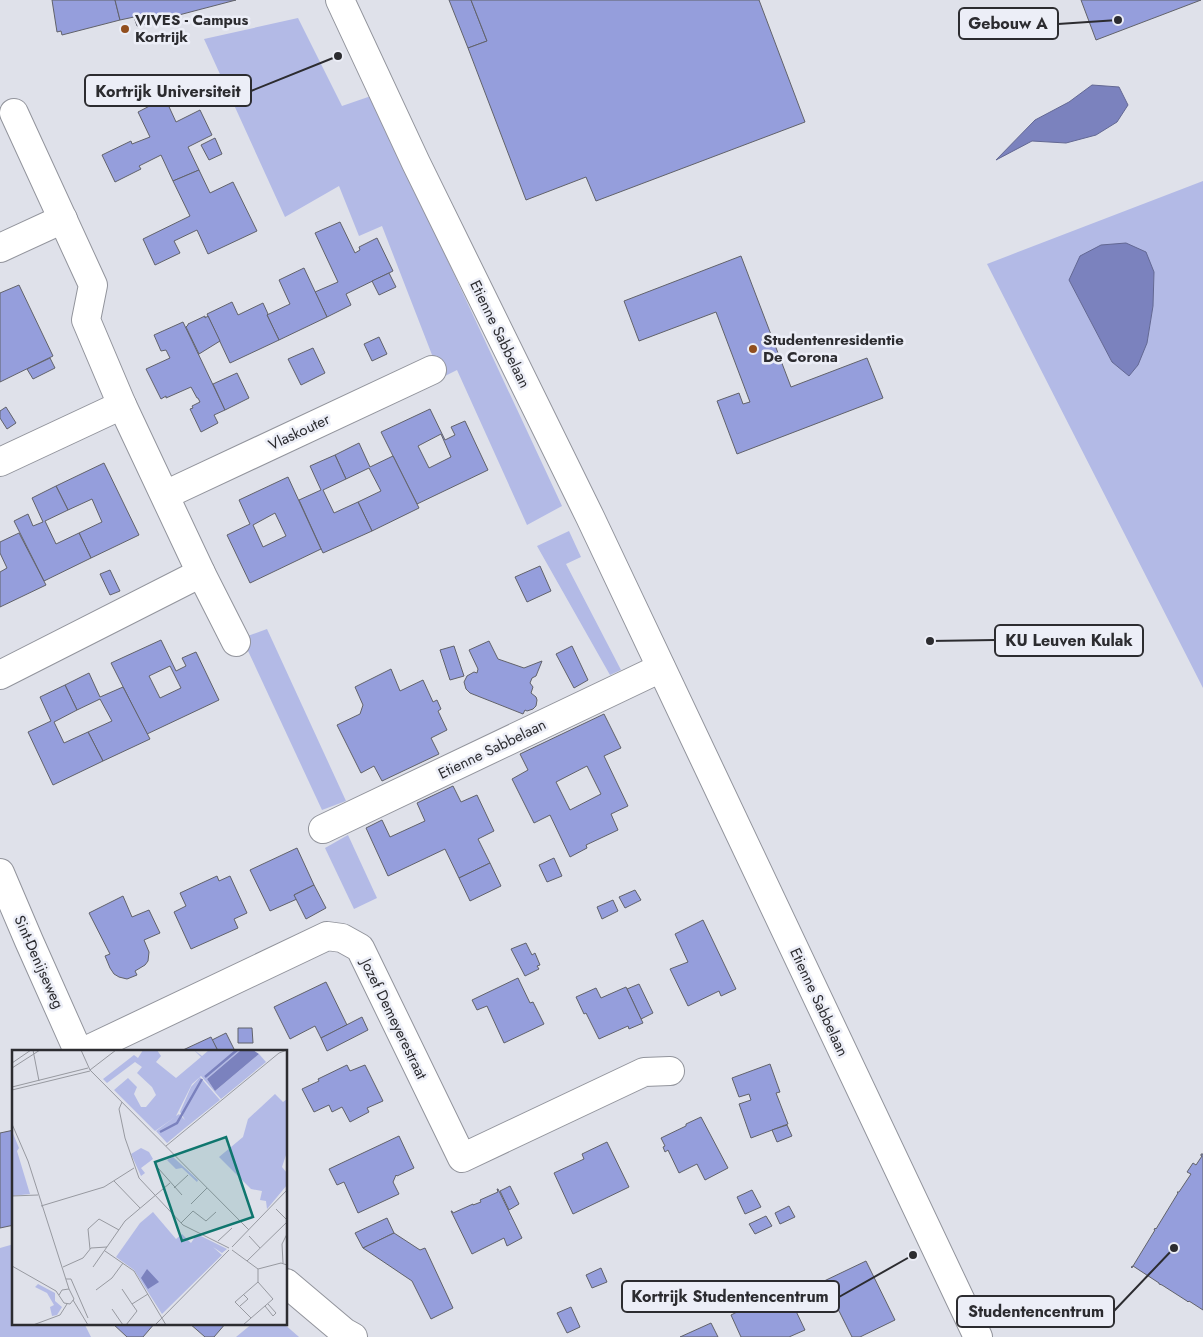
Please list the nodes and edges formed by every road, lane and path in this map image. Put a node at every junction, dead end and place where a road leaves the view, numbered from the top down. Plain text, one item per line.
1 (340, 0) edge
2 (14, 113) dead end
3 (62, 219) junction
4 (0, 248) edge
5 (432, 370) dead end
6 (122, 405) junction
7 (0, 462) edge
8 (165, 495) junction
9 (201, 573) junction
10 (236, 642) dead end
11 (661, 668) junction
12 (0, 675) edge
13 (323, 828) dead end
14 (0, 873) edge
15 (78, 1050) edge
16 (87, 1050) edge
17 (670, 1071) dead end
18 (288, 1285) edge
19 (353, 1337) edge
20 (978, 1337) edge

1 - 11 street, Etienne Sabbelaan
2 - 3 street
3 - 4 street
3 - 6 street
5 - 8 street, Vlaskouter
6 - 7 street
6 - 8 street
8 - 9 street
9 - 10 street
9 - 12 street
11 - 13 street, Etienne Sabbelaan
11 - 20 street, Etienne Sabbelaan
14 - 15 street, Sint-Denijseweg
16 - 17 street, Jozef Demeyerestraat
18 - 19 street

